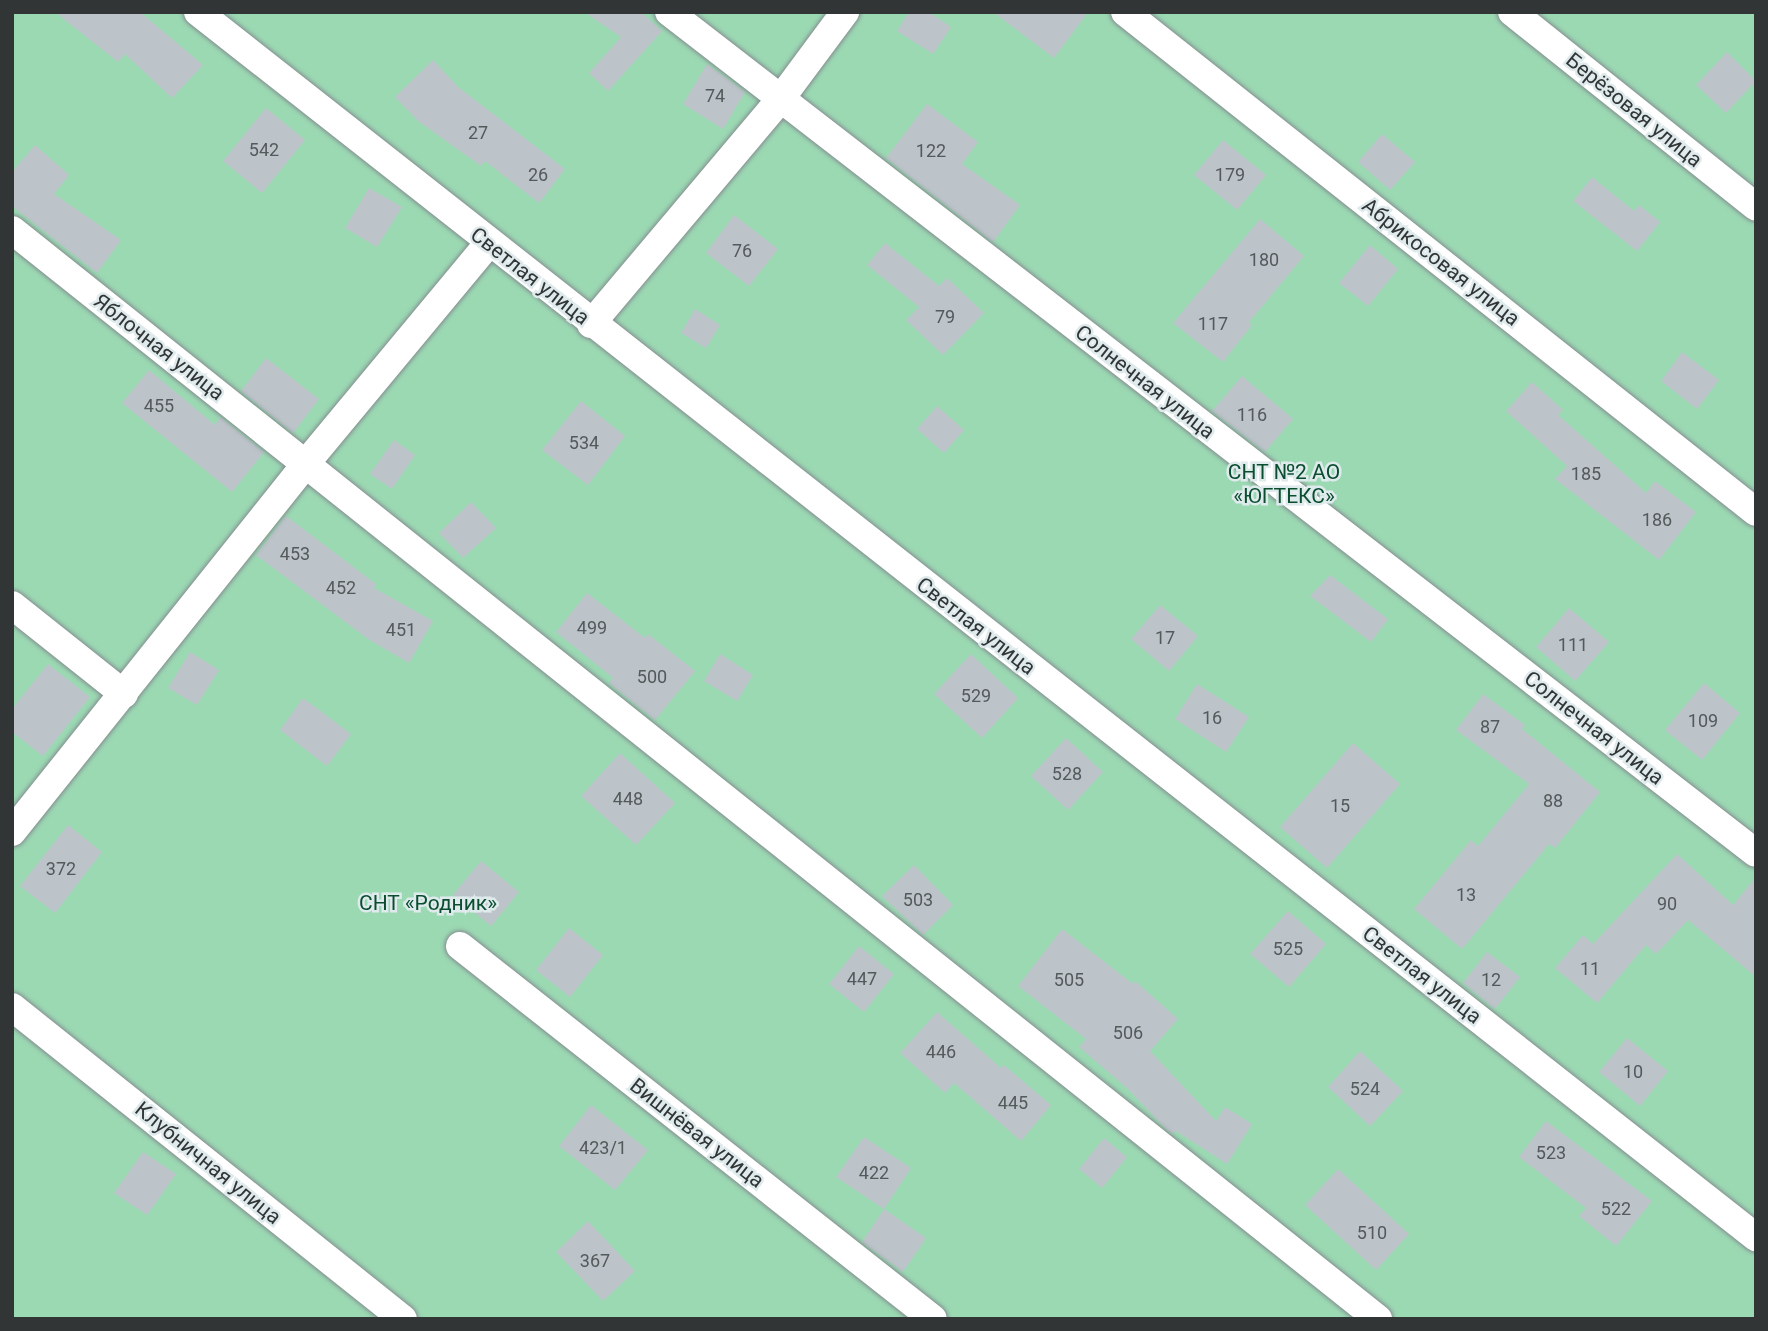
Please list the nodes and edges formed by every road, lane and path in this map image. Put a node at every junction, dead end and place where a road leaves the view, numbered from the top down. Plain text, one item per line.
1 (198, 12) edge
2 (669, 12) edge
3 (845, 12) edge
4 (1125, 12) edge
5 (1512, 12) edge
6 (779, 100) junction
7 (1756, 207) edge
8 (12, 230) edge
9 (488, 244) junction
10 (591, 324) junction
11 (307, 462) junction
12 (1756, 512) edge
13 (12, 605) edge
14 (124, 694) junction
15 (12, 832) edge
16 (1756, 853) edge
17 (460, 946) dead end
18 (12, 1007) edge
19 (1756, 1237) edge
20 (403, 1319) edge
21 (933, 1319) edge
22 (1378, 1319) edge

1 - 9 street, Светлая улица
2 - 6 street, Солнечная улица
3 - 6 street
4 - 12 street, Абрикосовая улица
5 - 7 street, Берёзовая улица
6 - 10 street
6 - 16 street, Солнечная улица
8 - 11 street, Яблочная улица
9 - 10 street, Светлая улица
9 - 11 street
10 - 19 street, Светлая улица
11 - 14 street
11 - 22 street, Яблочная улица
13 - 14 street
14 - 15 street
17 - 21 street, Вишнёвая улица
18 - 20 street, Клубничная улица

